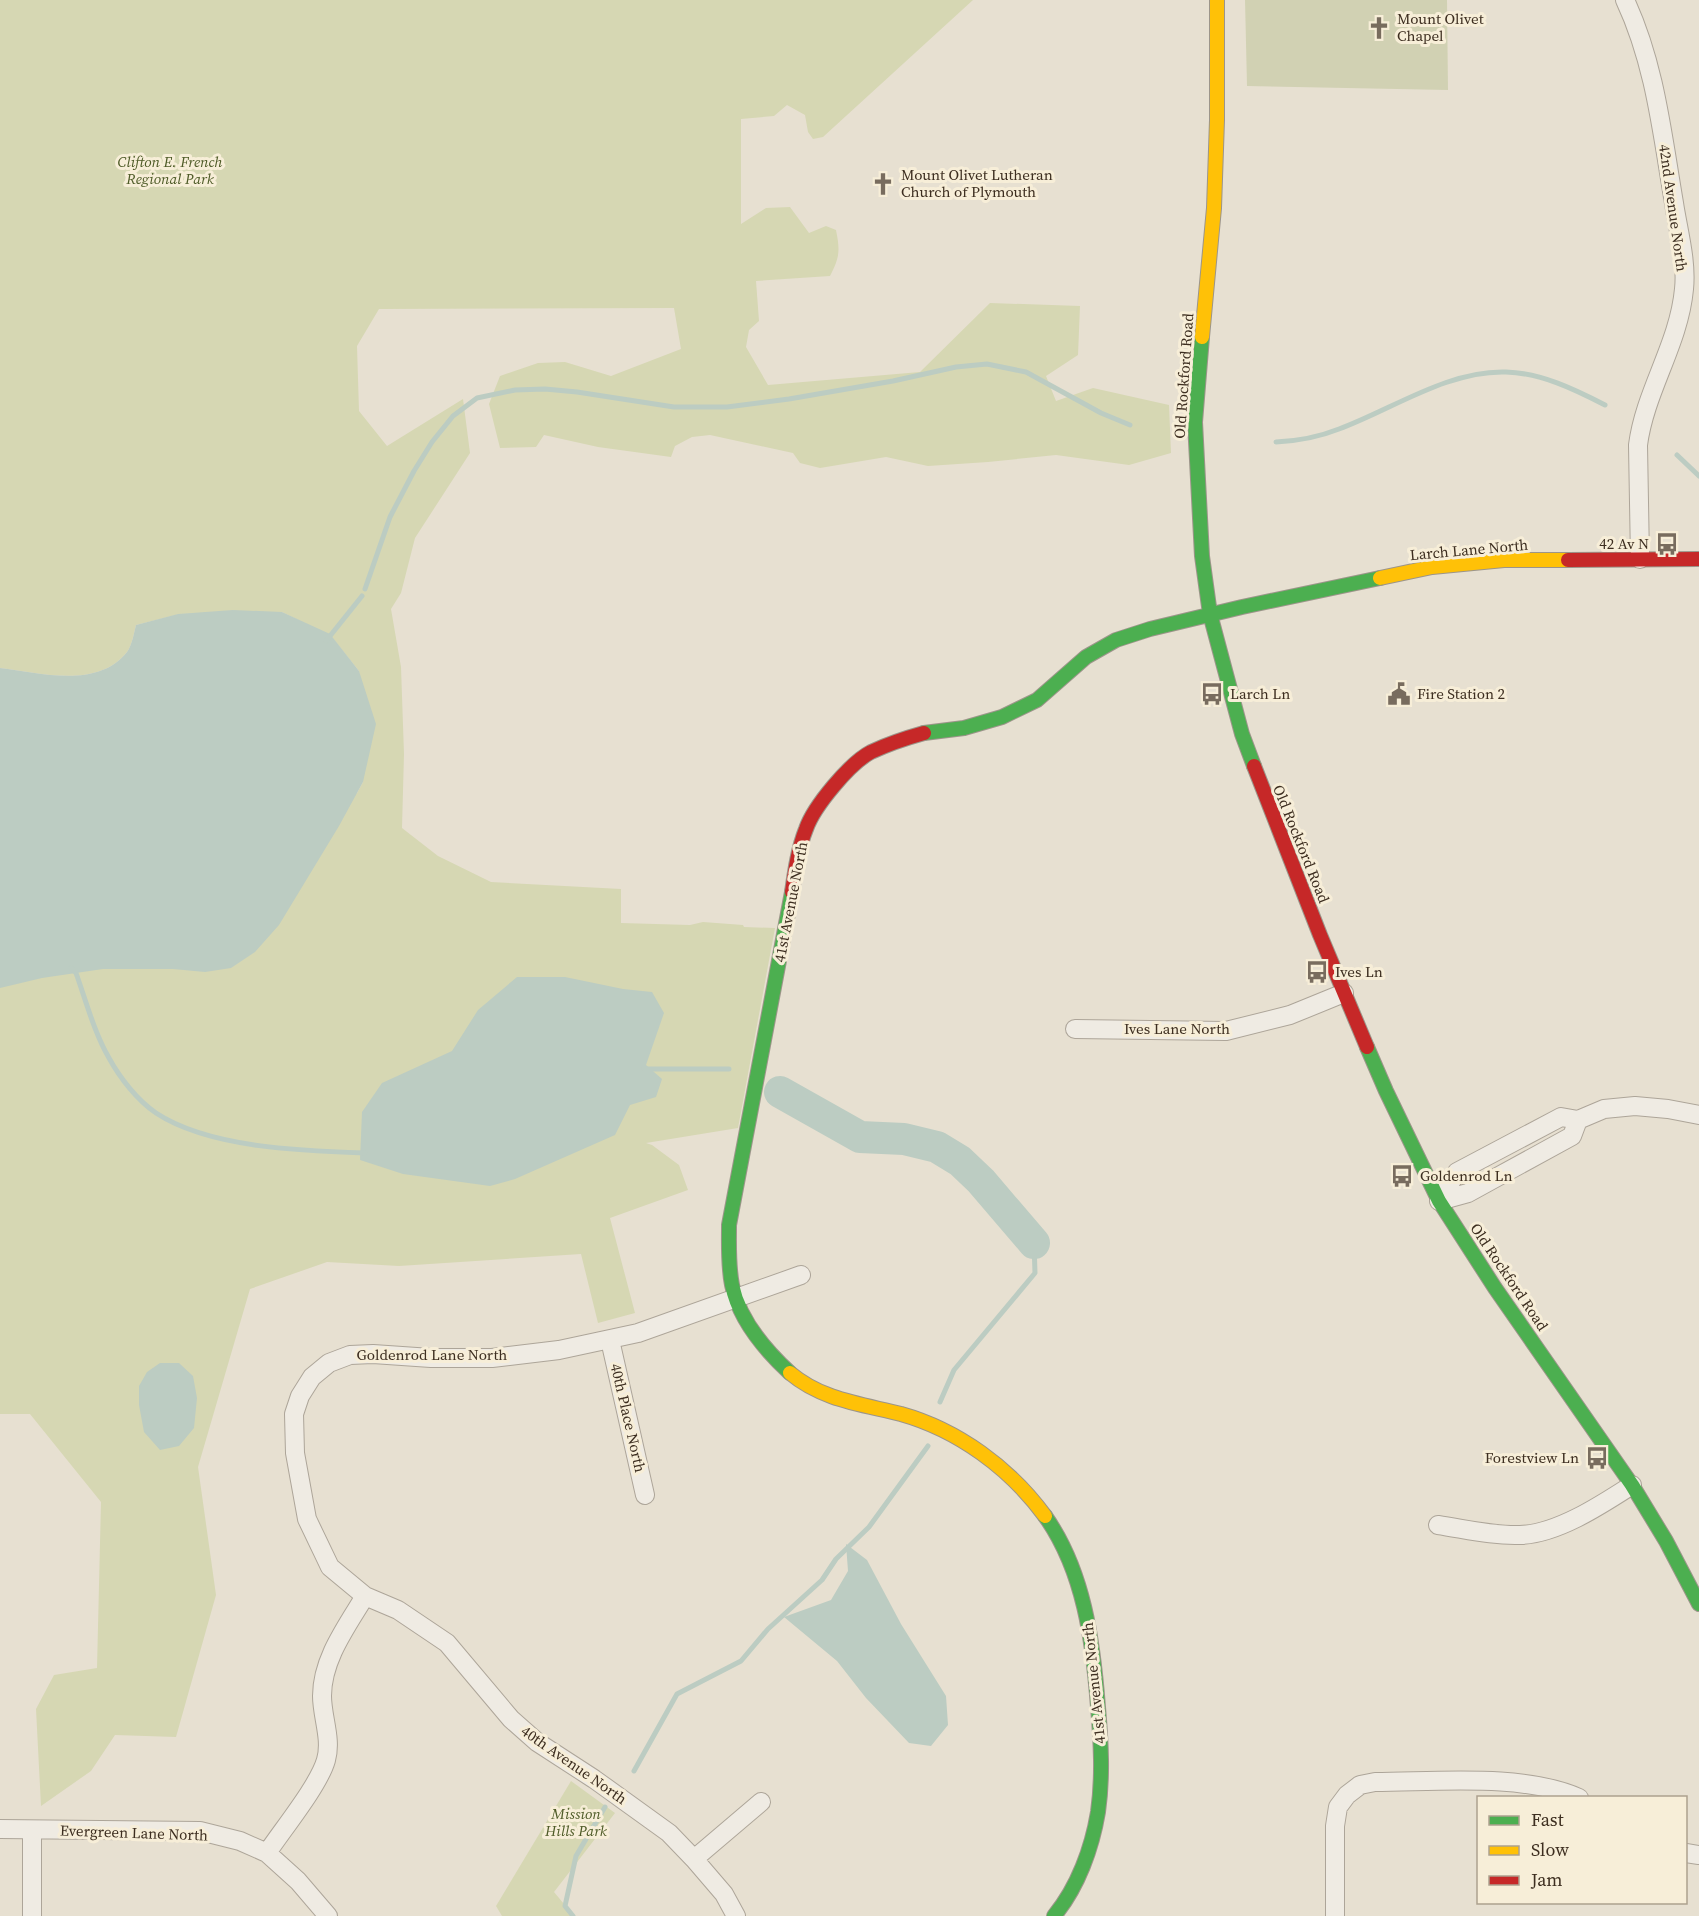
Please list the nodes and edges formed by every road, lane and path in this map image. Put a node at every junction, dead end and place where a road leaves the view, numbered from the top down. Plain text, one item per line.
1 (1216, 0) edge
2 (1625, 0) edge
3 (1692, 288) edge
4 (1640, 559) junction
5 (1699, 559) edge
6 (1210, 614) junction
7 (1344, 993) junction
8 (1075, 1029) dead end
9 (1699, 1115) edge
10 (1439, 1201) junction
11 (801, 1275) dead end
12 (736, 1299) junction
13 (610, 1340) junction
14 (294, 1414) joint
15 (1632, 1485) junction
16 (645, 1495) dead end
17 (1438, 1525) dead end
18 (365, 1596) junction
19 (1699, 1604) edge
20 (1577, 1796) edge
21 (761, 1802) dead end
22 (0, 1829) edge
23 (32, 1830) junction
24 (267, 1853) junction
25 (694, 1860) junction
26 (32, 1916) edge
27 (328, 1916) edge
28 (736, 1916) edge
29 (1054, 1916) edge
30 (1335, 1916) edge

1 - 6 street, Old Rockford Road
2 - 3 street, 42nd Avenue North
3 - 4 street, 42nd Avenue North
4 - 5 street, Larch Lane North
4 - 6 street, Larch Lane North
6 - 7 street, Old Rockford Road
6 - 12 street, 41st Avenue North
7 - 8 street, Ives Lane North
7 - 10 street, Old Rockford Road
9 - 10 street
10 - 15 street, Old Rockford Road
11 - 12 street
12 - 13 street, Goldenrod Lane North
12 - 29 street, 41st Avenue North
13 - 14 street, Goldenrod Lane North
13 - 16 street, 40th Place North
14 - 18 street, 40th Avenue North
15 - 17 street
15 - 19 street, Old Rockford Road
18 - 24 street
18 - 25 street, 40th Avenue North
20 - 30 street
21 - 25 street
22 - 23 street, Evergreen Lane North
23 - 24 street, Evergreen Lane North
23 - 26 street
24 - 27 street, Evergreen Lane North
25 - 28 street, 40th Avenue North

